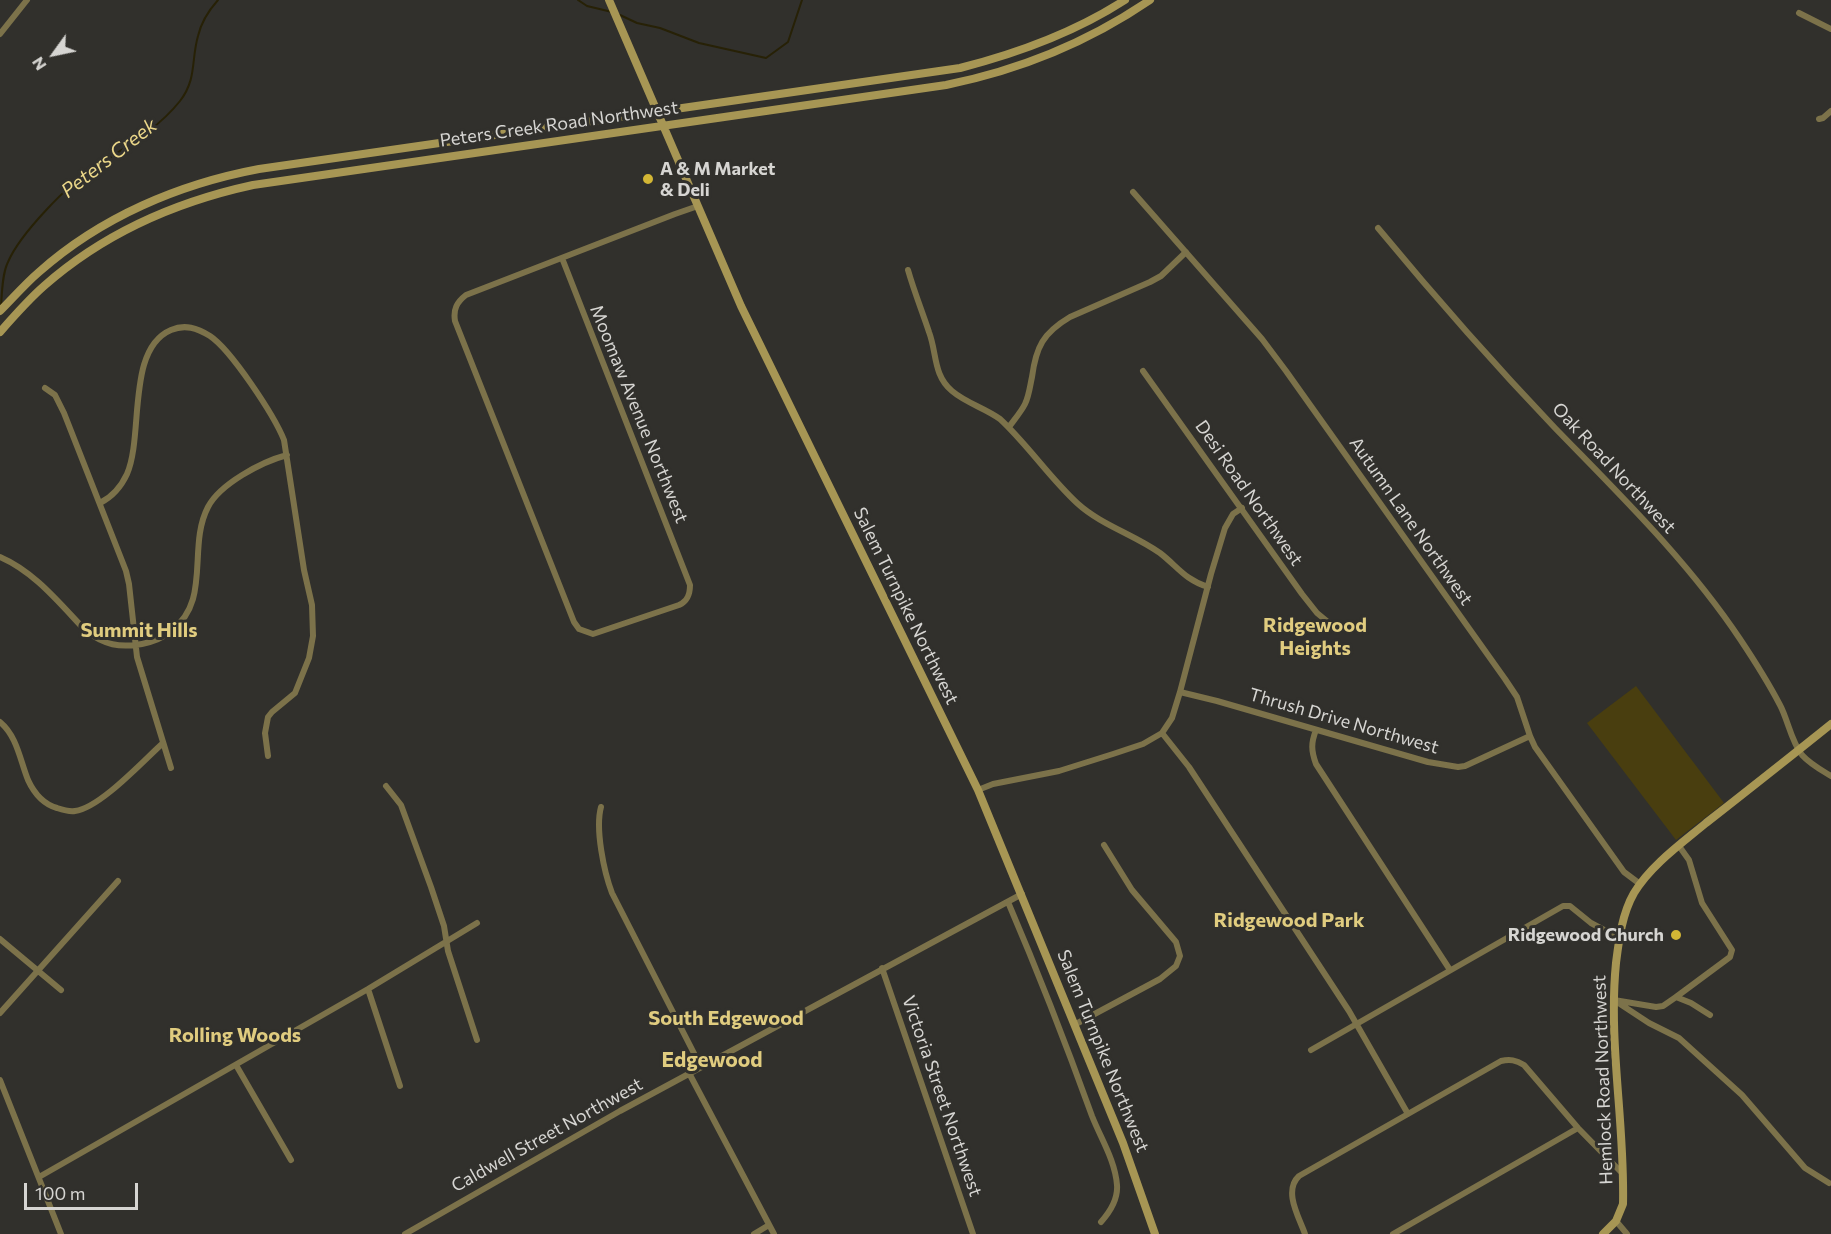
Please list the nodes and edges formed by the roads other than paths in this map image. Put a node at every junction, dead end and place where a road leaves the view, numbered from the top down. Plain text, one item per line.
1 (27, 0) edge
2 (609, 0) edge
3 (1125, 0) edge
4 (1150, 0) edge
5 (1799, 13) dead end
6 (1831, 29) edge
7 (0, 34) edge
8 (1831, 111) edge
9 (659, 112) junction
10 (1819, 118) dead end
11 (664, 126) junction
12 (1133, 192) dead end
13 (698, 206) junction
14 (1378, 228) dead end
15 (1186, 252) junction
16 (562, 258) junction
17 (908, 270) dead end
18 (0, 311) edge
19 (0, 332) edge
20 (1143, 371) dead end
21 (45, 388) dead end
22 (1009, 427) junction
23 (287, 455) junction
24 (100, 503) junction
25 (1242, 508) junction
26 (0, 557) edge
27 (1208, 586) junction
28 (1334, 627) dead end
29 (135, 645) junction
30 (1180, 692) junction
31 (0, 722) edge
32 (1831, 724) edge
33 (1317, 730) junction
34 (1162, 733) junction
35 (1530, 736) junction
36 (163, 743) junction
37 (1799, 750) junction
38 (268, 756) dead end
39 (171, 768) dead end
40 (1831, 776) edge
41 (386, 786) dead end
42 (978, 790) junction
43 (600, 807) dead end
44 (1104, 845) dead end
45 (1679, 846) junction
46 (118, 880) dead end
47 (1640, 884) junction
48 (1022, 894) junction
49 (1008, 902) junction
50 (477, 923) dead end
51 (1619, 938) junction
52 (0, 939) edge
53 (447, 941) junction
54 (882, 968) junction
55 (37, 969) junction
56 (1450, 970) junction
57 (369, 989) junction
58 (61, 990) dead end
59 (1676, 997) junction
60 (1614, 1000) junction
61 (0, 1012) edge
62 (1710, 1015) dead end
63 (1355, 1024) junction
64 (1074, 1025) junction
65 (477, 1040) dead end
66 (1311, 1050) dead end
67 (236, 1065) junction
68 (701, 1067) junction
69 (689, 1073) junction
70 (0, 1080) edge
71 (400, 1086) dead end
72 (1408, 1114) junction
73 (1578, 1128) junction
74 (291, 1160) dead end
75 (1623, 1174) junction
76 (39, 1177) junction
77 (1828, 1183) dead end
78 (1616, 1221) junction
79 (1101, 1222) dead end
80 (769, 1225) junction
81 (61, 1234) edge
82 (405, 1234) edge
83 (754, 1234) edge
84 (774, 1234) edge
85 (973, 1234) edge
86 (1155, 1234) edge
87 (1305, 1234) edge
88 (1394, 1234) edge
89 (1603, 1234) edge
90 (1627, 1234) edge

1 - 7 street
2 - 9 main road, Salem Turnpike Northwest
3 - 9 main road, Peters Creek Road Northwest
4 - 11 main road, Peters Creek Road Northwest
5 - 6 street
8 - 10 street
9 - 11 main road, Salem Turnpike Northwest
9 - 18 main road, Peters Creek Road Northwest
11 - 13 main road, Salem Turnpike Northwest
11 - 19 main road, Peters Creek Road Northwest
12 - 15 street, Autumn Lane Northwest
13 - 16 street
13 - 42 main road, Salem Turnpike Northwest
14 - 37 street, Oak Road Northwest
15 - 22 street
15 - 35 street, Autumn Lane Northwest
16 - 16 street, Moomaw Avenue Northwest
17 - 22 street
20 - 25 street, Desi Road Northwest
21 - 24 street
22 - 27 street
23 - 24 street
23 - 29 street
23 - 38 street
24 - 29 street
25 - 27 street
25 - 28 street, Desi Road Northwest
26 - 29 street
27 - 30 street
29 - 36 street
30 - 33 street, Thrush Drive Northwest
30 - 34 street
31 - 36 street
32 - 37 main road, Hemlock Road Northwest
33 - 35 street, Thrush Drive Northwest
33 - 56 street
34 - 42 street
34 - 63 street
35 - 47 street, Autumn Lane Northwest
36 - 39 street
37 - 40 street
37 - 45 main road, Hemlock Road Northwest
41 - 53 street
42 - 48 main road, Salem Turnpike Northwest
43 - 68 street
44 - 64 street
45 - 47 main road, Hemlock Road Northwest
45 - 59 street
46 - 55 street
47 - 51 main road, Hemlock Road Northwest
48 - 49 street, Caldwell Street Northwest
48 - 64 main road, Salem Turnpike Northwest
49 - 54 street, Caldwell Street Northwest
49 - 79 street
50 - 53 street
51 - 56 street
51 - 60 main road, Hemlock Road Northwest
52 - 55 street
53 - 57 street
53 - 65 street
54 - 68 street, Caldwell Street Northwest
54 - 85 street, Victoria Street Northwest
55 - 58 street
55 - 61 street
56 - 63 street
57 - 67 street
57 - 71 street
59 - 60 street
59 - 62 street
60 - 75 main road, Hemlock Road Northwest
60 - 77 street
63 - 66 street
63 - 72 street
64 - 86 main road, Salem Turnpike Northwest
67 - 74 street
67 - 76 street
68 - 69 street, Caldwell Street Northwest
69 - 80 street
69 - 82 street, Caldwell Street Northwest
70 - 76 street
72 - 73 street
72 - 87 street
73 - 75 street
73 - 88 street
75 - 78 main road, Hemlock Road Northwest
76 - 81 street
78 - 89 main road
78 - 90 street
80 - 83 street
80 - 84 street

